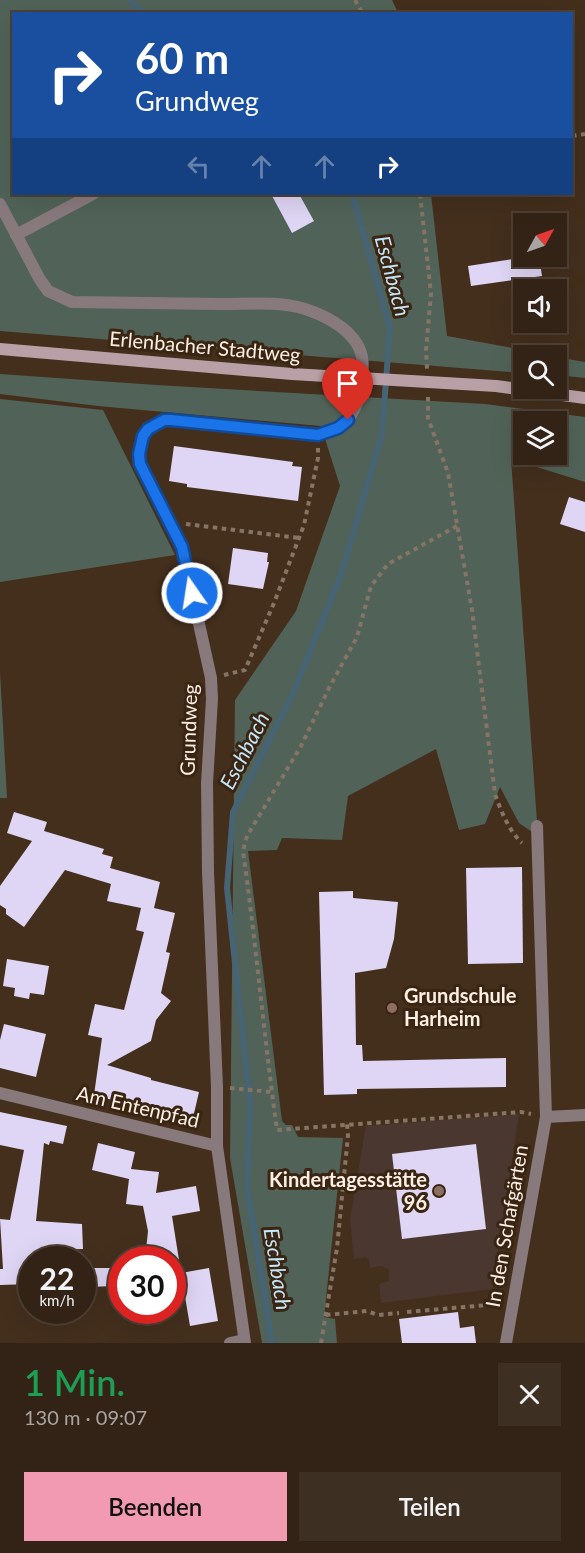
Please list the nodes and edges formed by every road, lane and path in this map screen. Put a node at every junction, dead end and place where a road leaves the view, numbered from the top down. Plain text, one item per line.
1 (91, 195) edge
2 (420, 195) edge
3 (0, 204) edge
4 (16, 235) junction
5 (0, 349) edge
6 (427, 373) dead end
7 (428, 395) dead end
8 (585, 398) edge
9 (318, 435) junction
10 (171, 522) junction
11 (457, 526) junction
12 (299, 538) junction
13 (211, 678) junction
14 (537, 826) dead end
15 (537, 847) junction
16 (217, 1087) junction
17 (271, 1092) junction
18 (0, 1093) edge
19 (585, 1115) edge
20 (546, 1117) junction
21 (347, 1125) junction
22 (216, 1146) junction
23 (513, 1303) junction
24 (407, 1312) dead end
25 (399, 1313) dead end
26 (326, 1315) junction
27 (244, 1341) edge
28 (230, 1343) edge
29 (321, 1343) edge
30 (506, 1343) edge

1 - 4 street
2 - 6 path
3 - 4 street
4 - 9 street
5 - 8 street, Erlenbacher Stadtweg
7 - 11 path
9 - 10 street, Grundweg
9 - 12 path
10 - 12 path
10 - 13 street, Grundweg
11 - 15 path
11 - 17 path
12 - 13 path
13 - 16 street, Grundweg
14 - 15 street, In den Schafgärten
15 - 20 street, In den Schafgärten
16 - 17 path
16 - 22 street, Grundweg
17 - 21 path
18 - 22 street, Am Entenpfad
19 - 20 street
20 - 21 path
20 - 23 street, In den Schafgärten
21 - 26 path
22 - 27 street, Am Entenpfad
23 - 24 path
23 - 30 street, In den Schafgärten
25 - 26 path
26 - 29 path
27 - 28 street

